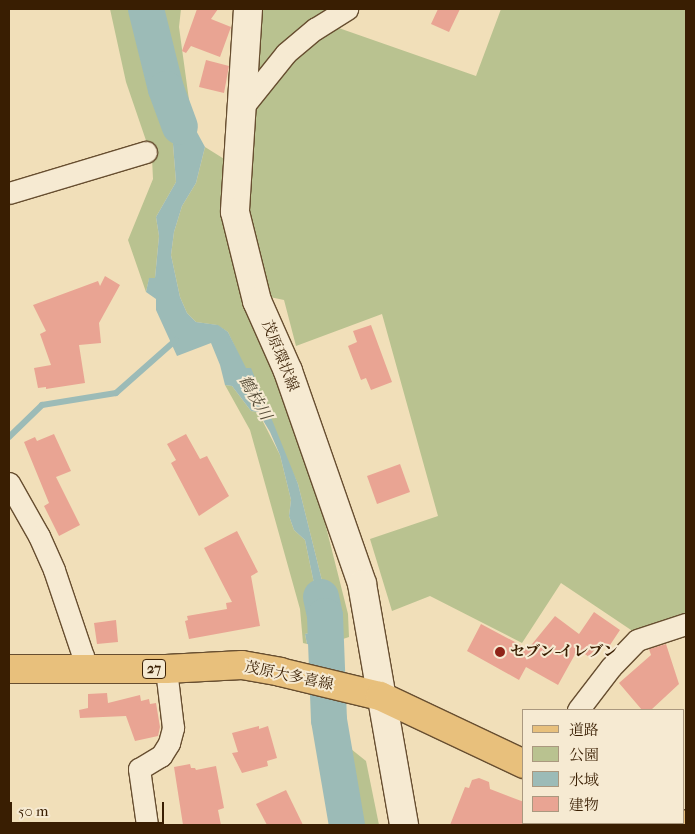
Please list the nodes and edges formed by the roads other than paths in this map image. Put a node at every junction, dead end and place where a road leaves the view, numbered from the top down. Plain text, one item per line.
1 (248, 9) edge
2 (347, 9) edge
3 (242, 108) junction
4 (146, 152) dead end
5 (9, 193) edge
6 (9, 483) edge
7 (686, 624) edge
8 (9, 669) edge
9 (84, 670) junction
10 (166, 670) junction
11 (368, 694) junction
12 (579, 709) edge
13 (522, 763) edge
14 (146, 825) edge
15 (404, 825) edge

1 - 3 main road, 茂原環状線
2 - 3 street
3 - 11 main road, 茂原環状線
4 - 5 street
6 - 9 street
7 - 12 street
8 - 9 main road, 茂原大多喜線 / 27
9 - 10 main road, 茂原大多喜線 / 27
10 - 11 main road, 茂原大多喜線 / 27
10 - 14 street
11 - 13 main road, 茂原大多喜線 / 27
11 - 15 main road, 茂原環状線

